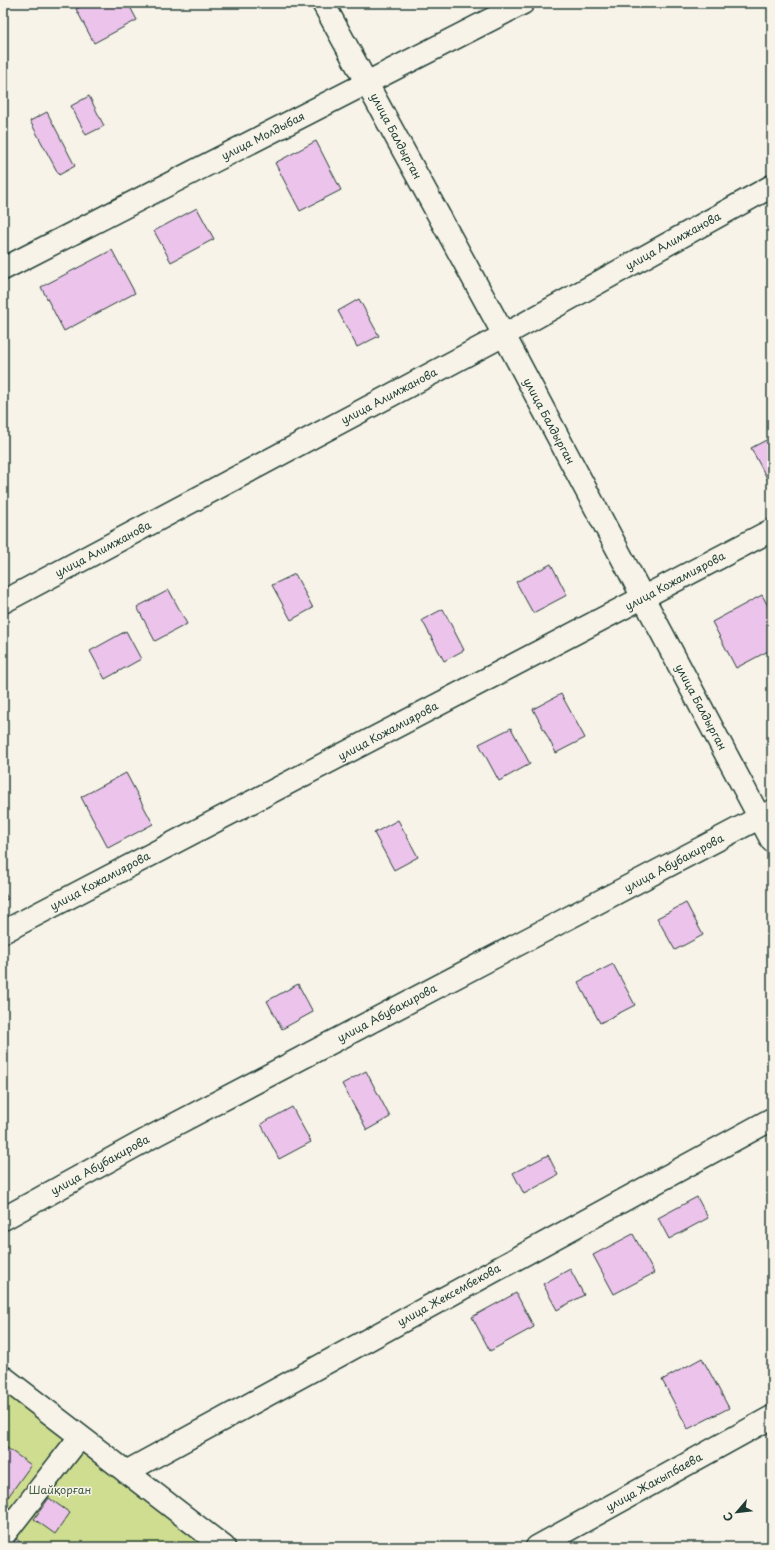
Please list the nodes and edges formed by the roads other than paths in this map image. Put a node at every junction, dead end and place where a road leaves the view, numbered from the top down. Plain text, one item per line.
1 (323, 3) edge
2 (523, 3) edge
3 (367, 83) junction
4 (772, 186) edge
5 (3, 270) edge
6 (504, 335) junction
7 (772, 530) edge
8 (643, 598) junction
9 (3, 602) edge
10 (766, 814) edge
11 (772, 841) edge
12 (3, 932) edge
13 (772, 1119) edge
14 (3, 1219) edge
15 (3, 1377) edge
16 (772, 1417) edge
17 (80, 1438) junction
18 (126, 1472) junction
19 (3, 1536) edge
20 (224, 1547) edge
21 (537, 1547) edge

1 - 3 street, улица Балдырган
2 - 3 street, улица Молдыбая
3 - 5 street, улица Молдыбая
3 - 6 street, улица Балдырган
4 - 6 street, улица Алимжанова
6 - 8 street, улица Балдырган
6 - 9 street, улица Алимжанова
7 - 8 street, улица Кожамиярова
8 - 10 street, улица Балдырган
8 - 12 street, улица Кожамиярова
10 - 11 street, улица Балдырган
10 - 14 street, улица Абубакирова
13 - 18 street, улица Жексембекова
15 - 17 street
16 - 21 street, улица Жакыпбаева
17 - 18 street
17 - 19 street
18 - 20 street

